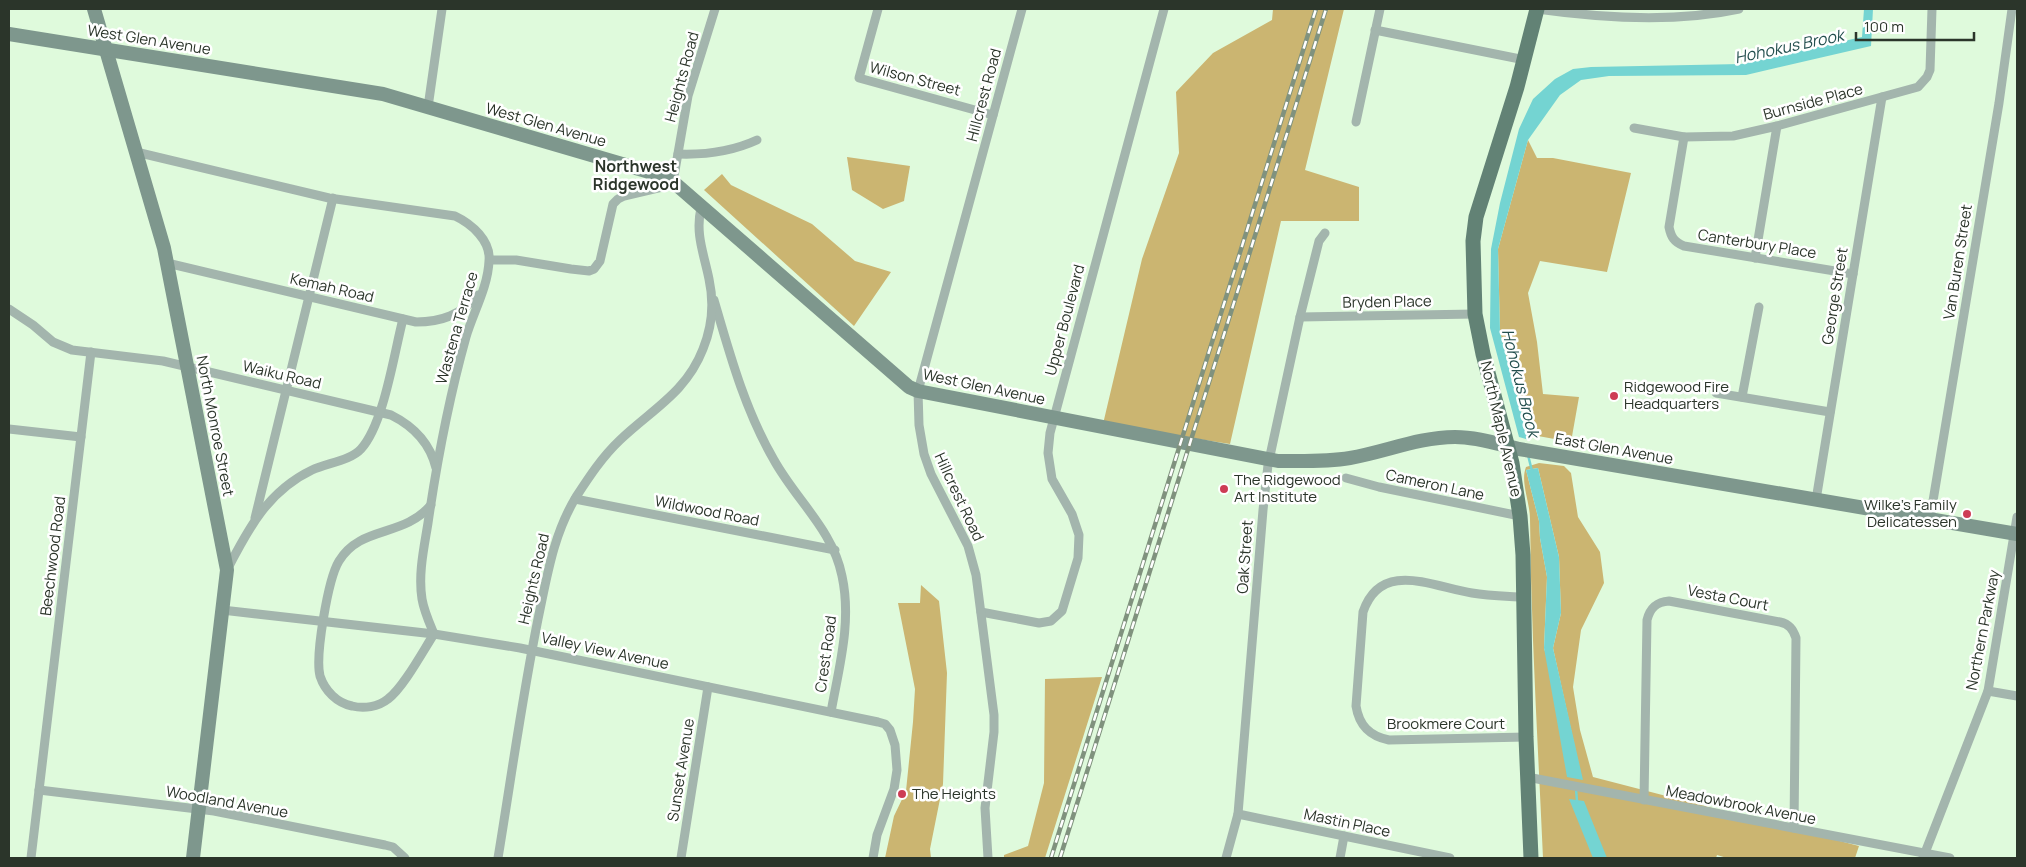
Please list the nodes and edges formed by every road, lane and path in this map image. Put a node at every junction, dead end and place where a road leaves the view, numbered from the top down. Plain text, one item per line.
1 (94, 9) edge
2 (442, 9) edge
3 (715, 9) edge
4 (878, 9) edge
5 (1022, 9) edge
6 (1164, 9) edge
7 (1380, 9) edge
8 (1537, 9) edge
9 (1739, 9) edge
10 (1932, 9) edge
11 (2012, 9) edge
12 (1650, 13) edge
13 (1375, 30) junction
14 (9, 34) edge
15 (105, 50) junction
16 (1525, 60) junction
17 (1882, 97) junction
18 (428, 108) junction
19 (993, 115) junction
20 (1356, 122) dead end
21 (1778, 126) junction
22 (1634, 128) dead end
23 (1684, 137) junction
24 (757, 140) dead end
25 (136, 152) junction
26 (678, 154) junction
27 (674, 183) junction
28 (333, 198) junction
29 (702, 208) junction
30 (1325, 233) dead end
31 (1755, 258) junction
32 (490, 260) junction
33 (167, 263) junction
34 (1853, 274) junction
35 (710, 287) junction
36 (482, 291) junction
37 (309, 296) junction
38 (1759, 307) dead end
39 (9, 309) edge
40 (1475, 314) junction
41 (1300, 317) junction
42 (403, 319) junction
43 (91, 352) junction
44 (187, 366) junction
45 (286, 390) junction
46 (918, 391) junction
47 (1716, 393) dead end
48 (1742, 397) junction
49 (379, 412) junction
50 (1830, 412) junction
51 (1053, 418) junction
52 (9, 429) edge
53 (81, 437) junction
54 (1176, 442) joint
55 (1513, 448) junction
56 (1269, 459) junction
57 (437, 472) junction
58 (1346, 478) dead end
59 (575, 499) junction
60 (1816, 500) junction
61 (431, 505) junction
62 (1520, 516) junction
63 (2017, 516) edge
64 (255, 518) junction
65 (1930, 519) junction
66 (2016, 534) edge
67 (835, 550) junction
68 (227, 570) junction
69 (1522, 597) junction
70 (222, 610) junction
71 (981, 612) junction
72 (324, 622) junction
73 (434, 634) junction
74 (532, 650) junction
75 (708, 687) junction
76 (1988, 691) junction
77 (2017, 696) edge
78 (831, 712) junction
79 (1526, 737) junction
80 (1527, 778) junction
81 (39, 790) junction
82 (1644, 800) junction
83 (198, 809) junction
84 (1238, 814) junction
85 (1794, 828) junction
86 (1344, 836) junction
87 (1924, 856) edge
88 (31, 858) edge
89 (193, 858) edge
90 (405, 858) edge
91 (498, 858) edge
92 (681, 858) edge
93 (873, 858) edge
94 (988, 858) edge
95 (1226, 858) edge
96 (1340, 858) edge
97 (1450, 858) edge
98 (1531, 858) edge
99 (1950, 858) edge

1 - 15 street, North Monroe Street
2 - 18 street
3 - 26 street, Heights Road
4 - 19 street, Wilson Street
5 - 19 street, Hillcrest Road
6 - 51 street, Upper Boulevard
7 - 13 street
8 - 12 street
8 - 16 main road, North Maple Avenue
9 - 12 street
10 - 17 street, Burnside Place
11 - 65 street, Van Buren Street
13 - 16 street
13 - 20 street
14 - 15 street, West Glen Avenue
15 - 18 street, West Glen Avenue
15 - 25 street, North Monroe Street
16 - 40 main road, North Maple Avenue
17 - 21 street, Burnside Place
17 - 34 street, George Street
18 - 27 street, West Glen Avenue
19 - 46 street, Hillcrest Road
21 - 23 street, Burnside Place
21 - 31 street
22 - 23 street, Burnside Place
23 - 31 street, Canterbury Place
24 - 26 street
25 - 28 street, Wastena Terrace
25 - 33 street, North Monroe Street
26 - 27 street, Heights Road
27 - 29 street, West Glen Avenue
27 - 32 street
28 - 32 street, Wastena Terrace
28 - 37 street
29 - 35 street, Heights Road
29 - 46 street, West Glen Avenue
30 - 41 street, Oak Street
31 - 34 street, Canterbury Place
32 - 36 street, Wastena Terrace
33 - 37 street, Kemah Road
33 - 44 street, North Monroe Street
34 - 50 street, George Street
35 - 59 street, Heights Road
35 - 67 street, Crest Road
36 - 42 street, Kemah Road
36 - 57 street, Wastena Terrace
37 - 42 street, Kemah Road
37 - 45 street
38 - 48 street
39 - 43 street
40 - 41 street, Bryden Place
40 - 55 main road, North Maple Avenue
41 - 56 street, Oak Street
42 - 49 street
43 - 44 street, Waiku Road
43 - 53 street, Beechwood Road
44 - 45 street, Waiku Road
44 - 68 street, North Monroe Street
45 - 49 street, Waiku Road
45 - 64 street
46 - 51 street, West Glen Avenue
46 - 71 street, Hillcrest Road
47 - 48 street
48 - 50 street
49 - 57 street, Waiku Road
49 - 64 street
50 - 60 street, George Street
51 - 54 street, West Glen Avenue
51 - 71 street, Upper Boulevard
52 - 53 street
53 - 81 street, Beechwood Road
54 - 56 street, East Glen Avenue
55 - 56 street, East Glen Avenue
55 - 60 street, East Glen Avenue
55 - 62 main road, North Maple Avenue
56 - 84 street, Oak Street
57 - 61 street, Wastena Terrace
58 - 62 street, Cameron Lane
59 - 67 street, Wildwood Road
59 - 74 street, Heights Road
60 - 65 street, East Glen Avenue
61 - 72 street
61 - 73 street, Wastena Terrace
62 - 69 main road, North Maple Avenue
63 - 66 street, Northern Parkway
64 - 68 street
65 - 66 street, East Glen Avenue
66 - 76 street, Northern Parkway
67 - 78 street, Crest Road
68 - 70 street, North Monroe Street
69 - 79 main road, North Maple Avenue
69 - 79 street, Brookmere Court
70 - 72 street, Valley View Avenue
70 - 83 street, North Monroe Street
71 - 94 street, Hillcrest Road
72 - 73 street, Valley View Avenue
72 - 73 street
73 - 74 street, Valley View Avenue
74 - 75 street, Valley View Avenue
74 - 91 street, Heights Road
75 - 78 street, Valley View Avenue
75 - 92 street, Sunset Avenue
76 - 77 street
76 - 87 street, Northern Parkway
78 - 93 street, Crest Road
79 - 80 main road, North Maple Avenue
80 - 82 street, Meadowbrook Avenue
80 - 98 main road, North Maple Avenue
81 - 83 street, Woodland Avenue
81 - 88 street, Beechwood Road
82 - 85 street, Meadowbrook Avenue
82 - 85 street, Vesta Court
83 - 89 street, North Monroe Street
83 - 90 street, Woodland Avenue
84 - 86 street, Mastin Place
84 - 95 street, Oak Street
85 - 87 street, Meadowbrook Avenue
86 - 96 street
86 - 97 street, Mastin Place
87 - 99 street, Meadowbrook Avenue

